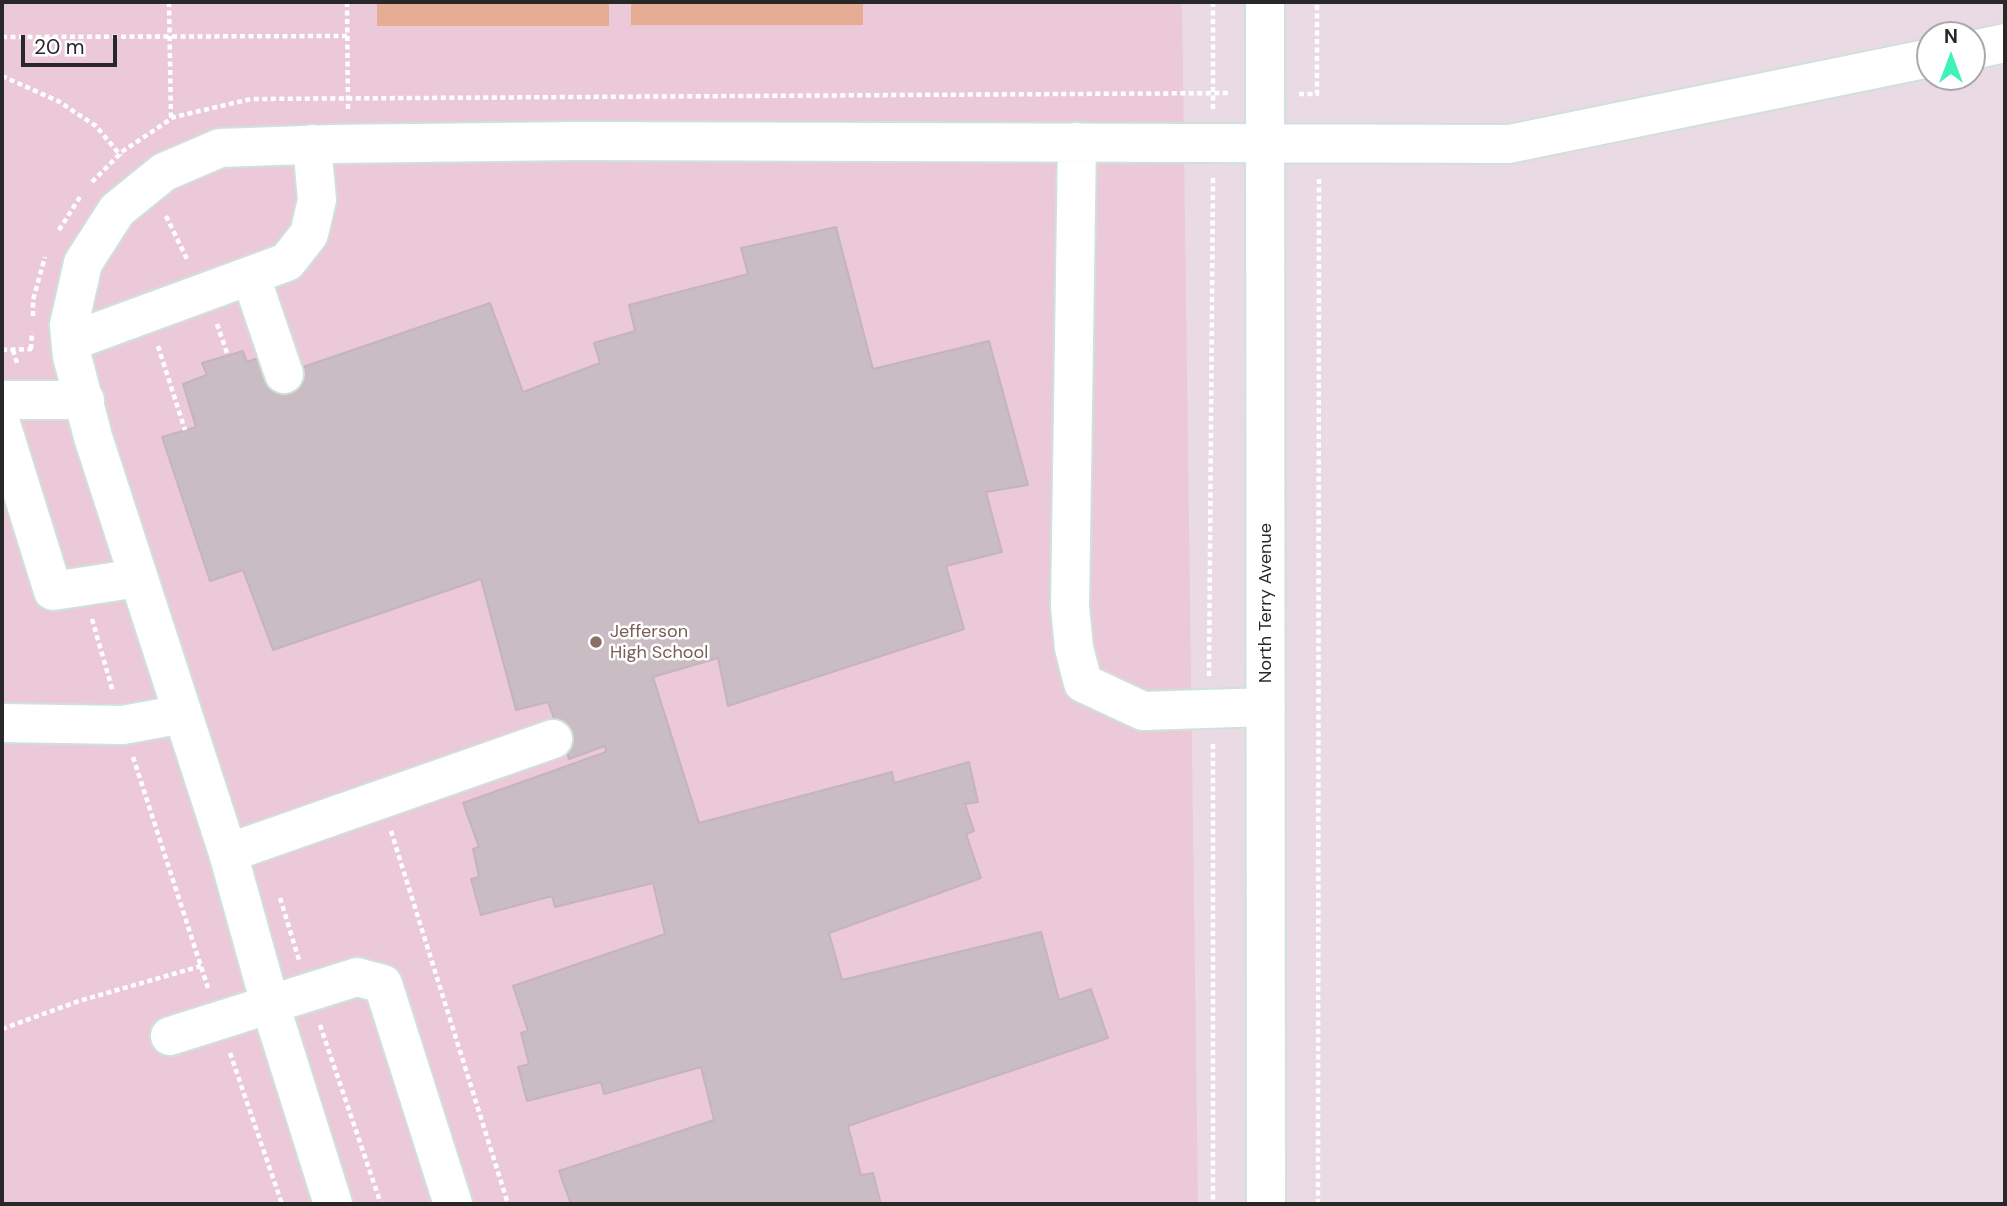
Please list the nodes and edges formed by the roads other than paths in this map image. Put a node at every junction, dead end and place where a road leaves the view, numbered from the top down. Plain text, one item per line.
1 (1265, 2) edge
2 (2005, 43) edge
3 (1986, 47) edge
4 (1916, 61) edge
5 (1077, 142) junction
6 (312, 144) junction
7 (1265, 144) junction
8 (251, 277) junction
9 (72, 341) junction
10 (284, 374) dead end
11 (2, 400) edge
12 (85, 400) junction
13 (2, 427) edge
14 (138, 578) junction
15 (1266, 707) junction
16 (183, 713) junction
17 (2, 723) edge
18 (553, 739) dead end
19 (228, 853) junction
20 (270, 1004) junction
21 (170, 1036) dead end
22 (333, 1204) edge
23 (453, 1204) edge
24 (1266, 1204) edge

1 - 7 street, North Terry Avenue
2 - 3 street
4 - 7 street
5 - 6 street
5 - 7 street
5 - 15 street
6 - 8 street
6 - 9 street
7 - 15 street, North Terry Avenue
8 - 9 street
8 - 10 street
9 - 12 street
11 - 12 street
12 - 14 street
13 - 14 street
14 - 16 street
15 - 24 street, North Terry Avenue
16 - 17 street
16 - 19 street
18 - 19 street
19 - 20 street
20 - 21 street
20 - 22 street
20 - 23 street

